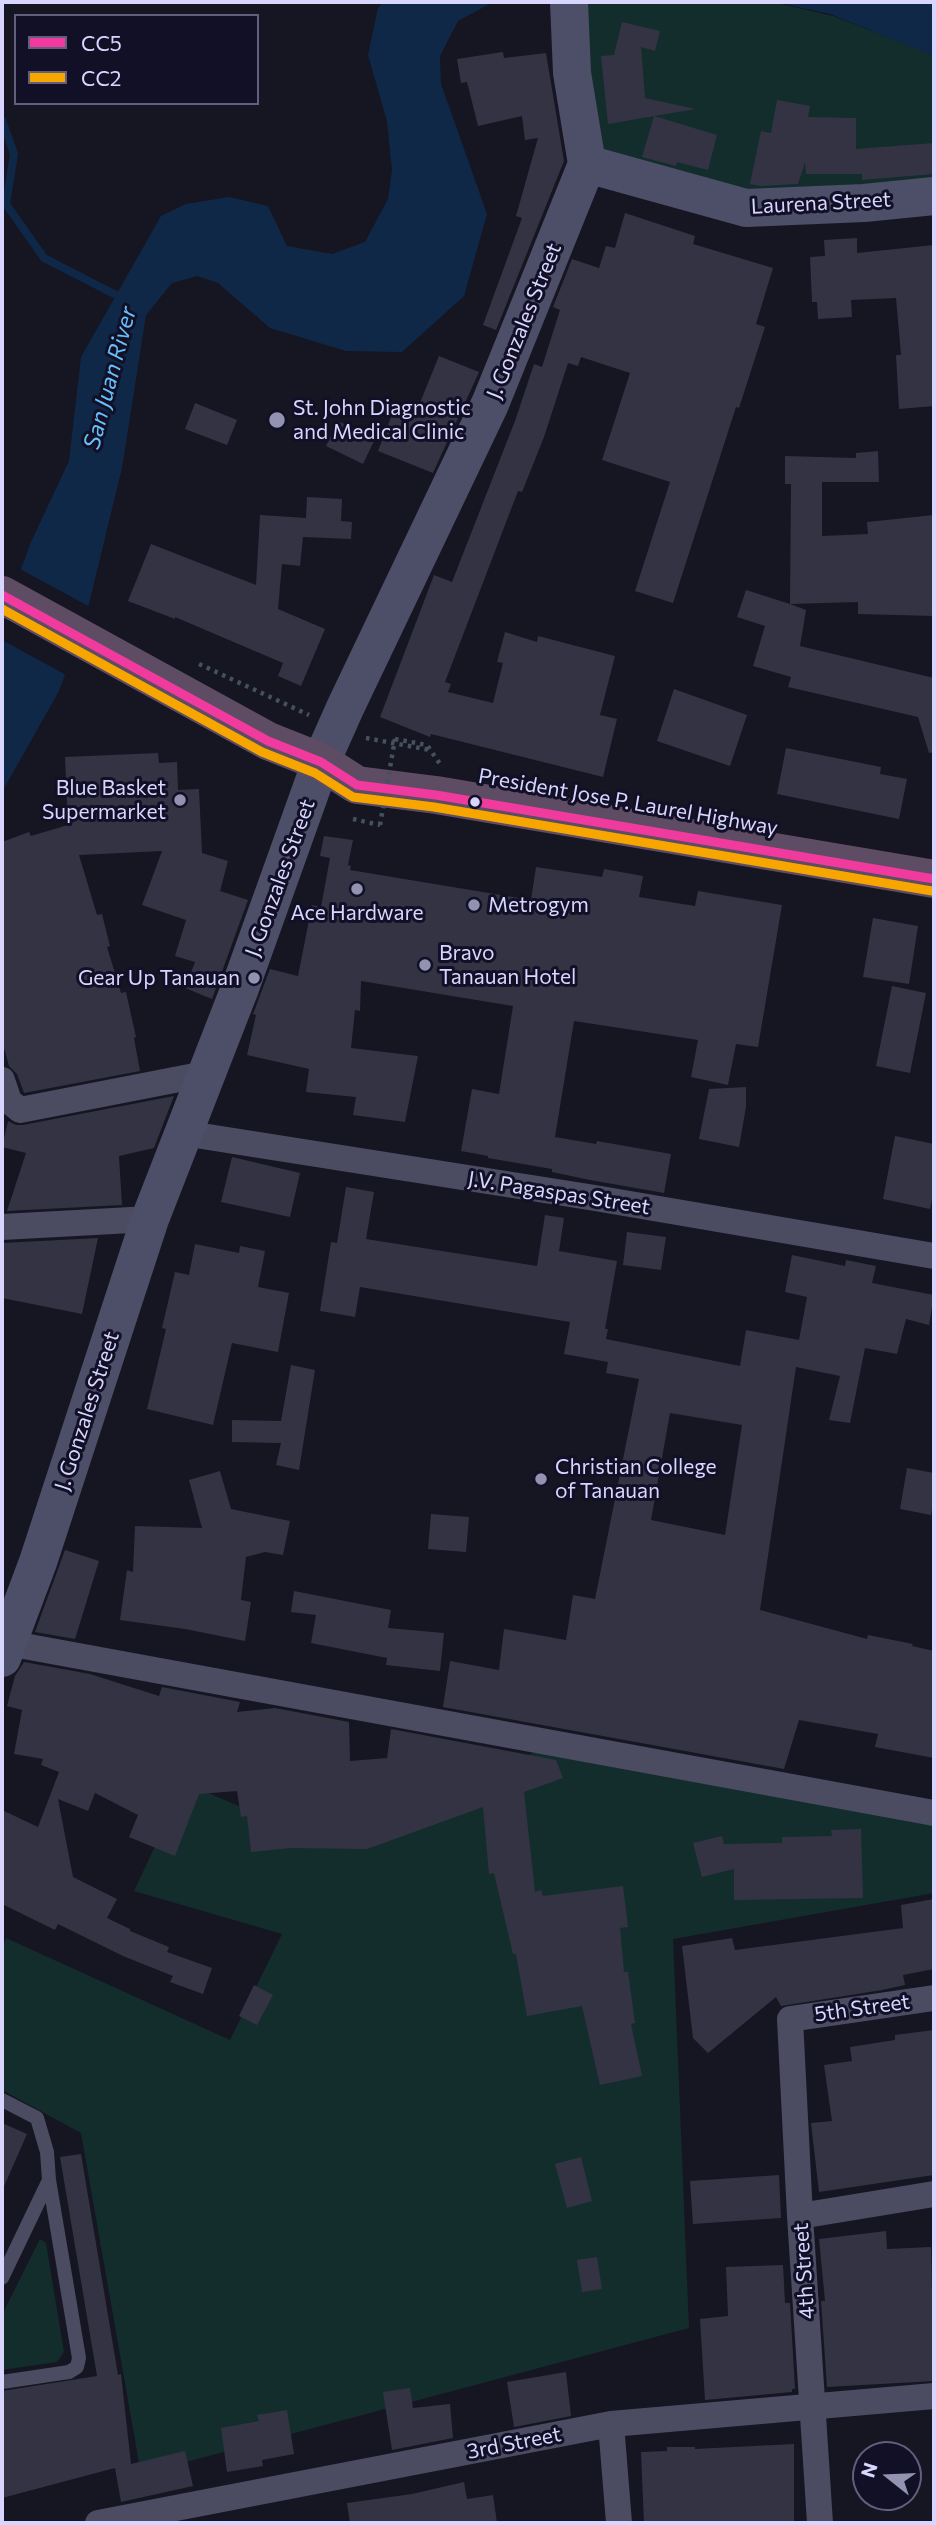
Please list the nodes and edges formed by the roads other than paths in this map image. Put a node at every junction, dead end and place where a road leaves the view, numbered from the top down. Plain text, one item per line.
1 (569, 2) edge
2 (587, 164) junction
3 (934, 196) edge
4 (2, 595) edge
5 (321, 762) junction
6 (934, 854) edge
7 (934, 879) edge
8 (205, 1074) junction
9 (2, 1080) edge
10 (183, 1133) junction
11 (150, 1219) junction
12 (2, 1227) edge
13 (934, 1256) edge
14 (4, 1647) edge
15 (934, 1813) edge
16 (934, 1998) edge
17 (790, 2019) joint
18 (2, 2100) edge
19 (49, 2180) junction
20 (934, 2194) edge
21 (800, 2216) junction
22 (2, 2278) edge
23 (2, 2382) edge
24 (934, 2396) edge
25 (813, 2405) junction
26 (611, 2424) junction
27 (98, 2523) edge
28 (619, 2523) edge
29 (820, 2523) edge

1 - 2 main road
2 - 3 main road, Laurena Street
2 - 5 main road, J. Gonzales Street
4 - 5 highway, President Jose P. Laurel Highway
5 - 6 highway, President Jose P. Laurel Highway
5 - 7 highway, President Jose P. Laurel Highway
5 - 8 main road, J. Gonzales Street
8 - 9 street
8 - 10 main road, J. Gonzales Street
10 - 11 main road, J. Gonzales Street
10 - 13 street, J.V. Pagaspas Street
11 - 12 street
11 - 14 main road, J. Gonzales Street
14 - 15 street
16 - 17 street, 5th Street
17 - 21 street, 4th Street
18 - 19 lane
19 - 22 lane
19 - 23 lane
20 - 21 street
21 - 25 street, 4th Street
24 - 25 street, 3rd Street
25 - 26 street, 3rd Street
25 - 29 street, 4th Street
26 - 27 street, 3rd Street
26 - 28 street

